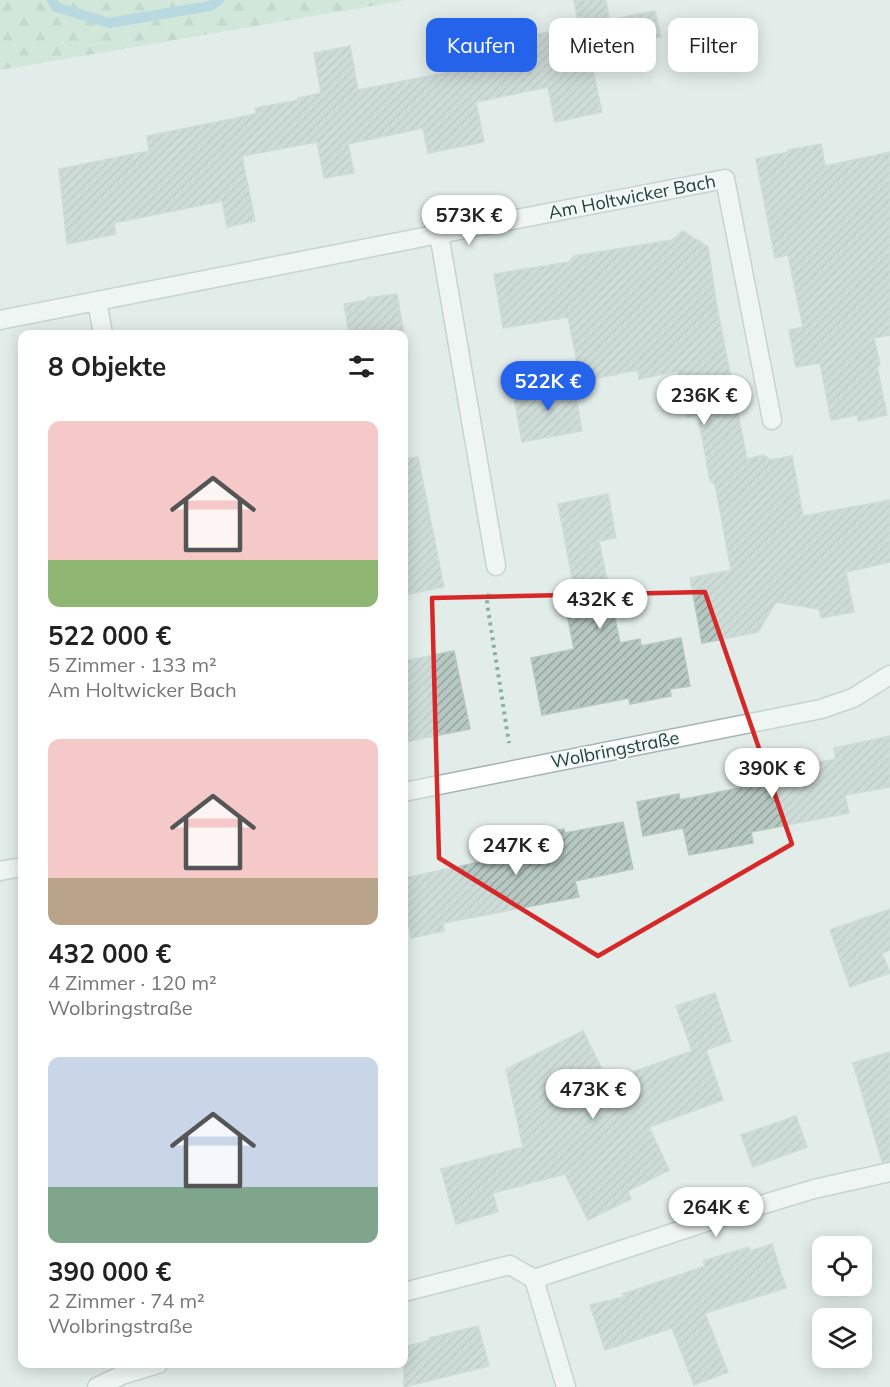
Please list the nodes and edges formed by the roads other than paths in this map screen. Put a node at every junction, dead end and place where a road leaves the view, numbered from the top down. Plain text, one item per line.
1 (439, 234) junction
2 (97, 301) junction
3 (0, 320) edge
4 (102, 330) edge
5 (772, 420) dead end
6 (496, 566) road end
7 (890, 675) edge
8 (408, 791) edge
9 (18, 868) edge
10 (0, 871) edge
11 (890, 1172) edge
12 (534, 1279) junction
13 (408, 1291) edge
14 (145, 1368) edge
15 (97, 1387) edge
16 (566, 1387) edge

1 - 2 street, Am Holtwicker Bach
1 - 5 street, Am Holtwicker Bach
1 - 6 street
2 - 3 street, Am Holtwicker Bach
2 - 4 street
7 - 8 street, Wolbringstraße
9 - 10 street
11 - 12 street
12 - 13 street
12 - 16 street
14 - 15 street

